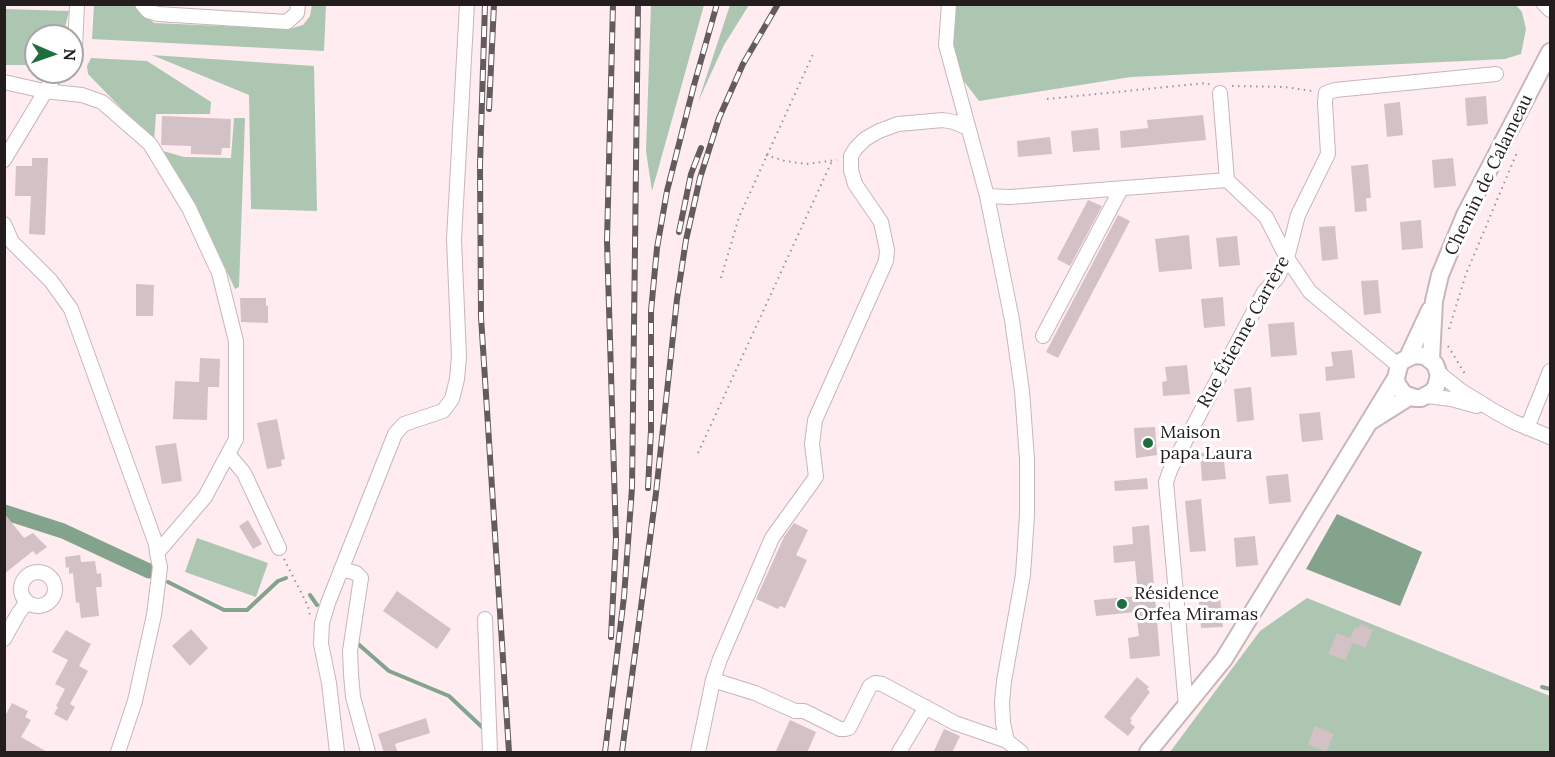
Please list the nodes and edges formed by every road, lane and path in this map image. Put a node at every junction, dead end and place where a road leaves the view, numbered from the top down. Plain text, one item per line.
1 (77, 4) edge
2 (142, 4) edge
3 (298, 4) edge
4 (467, 4) edge
5 (949, 4) edge
6 (1544, 4) edge
7 (1551, 10) edge
8 (76, 24) edge
9 (814, 52) dead end
10 (1551, 52) edge
11 (1496, 74) dead end
12 (4, 82) edge
13 (49, 84) edge
14 (44, 91) junction
15 (1220, 93) junction
16 (1325, 98) junction
17 (1047, 99) dead end
18 (968, 128) junction
19 (766, 155) junction
20 (851, 156) junction
21 (4, 160) edge
22 (832, 161) junction
23 (1227, 180) junction
24 (1121, 189) junction
25 (987, 196) junction
26 (6, 229) edge
27 (1287, 258) junction
28 (721, 278) dead end
29 (1434, 301) junction
30 (1043, 336) dead end
31 (1435, 366) junction
32 (1401, 367) junction
33 (1551, 371) edge
34 (1427, 396) junction
35 (1409, 397) junction
36 (1494, 411) junction
37 (1368, 423) junction
38 (1527, 428) junction
39 (1551, 437) edge
40 (698, 453) dead end
41 (228, 454) junction
42 (279, 548) joint
43 (158, 553) junction
44 (341, 569) junction
45 (27, 602) dead end
46 (310, 619) dead end
47 (485, 619) dead end
48 (4, 639) edge
49 (713, 680) junction
50 (1186, 706) junction
51 (926, 707) junction
52 (1007, 741) junction
53 (118, 753) edge
54 (337, 753) edge
55 (368, 753) edge
56 (490, 753) edge
57 (698, 753) edge
58 (899, 753) edge
59 (1021, 753) edge
60 (1148, 753) edge

1 - 8 street
2 - 3 street
4 - 44 street
5 - 18 street
6 - 7 street
9 - 19 path
10 - 29 main road, Chemin de Calameau
11 - 16 street
12 - 14 street
13 - 14 street
14 - 21 street
14 - 41 street
15 - 16 path
15 - 17 path
15 - 23 street
16 - 27 street, Rue Étienne Carrère
18 - 20 street
18 - 25 street
19 - 22 path
19 - 28 path
20 - 22 path
20 - 49 street
22 - 40 path
23 - 24 street
23 - 27 street
24 - 25 street
24 - 30 street
25 - 52 street
26 - 43 street
27 - 32 street
27 - 50 street, Rue Étienne Carrère
29 - 31 main road, Chemin de Calameau
29 - 32 main road, Chemin de Calameau
31 - 32 main road
31 - 34 main road, Chemin de Calameau
31 - 36 street
32 - 35 main road
32 - 37 main road, Chemin de Calameau
33 - 38 street
34 - 35 main road, Chemin de Calameau
34 - 36 street
35 - 37 main road, Chemin de Calameau
36 - 38 street
37 - 50 main road, Chemin de Calameau
38 - 39 street
41 - 42 street
41 - 43 street
42 - 46 path
43 - 53 street
44 - 54 street
44 - 55 street
45 - 48 street
47 - 56 street
49 - 51 street
49 - 57 street
50 - 60 main road, Chemin de Calameau
51 - 52 street
51 - 58 street
52 - 59 street

